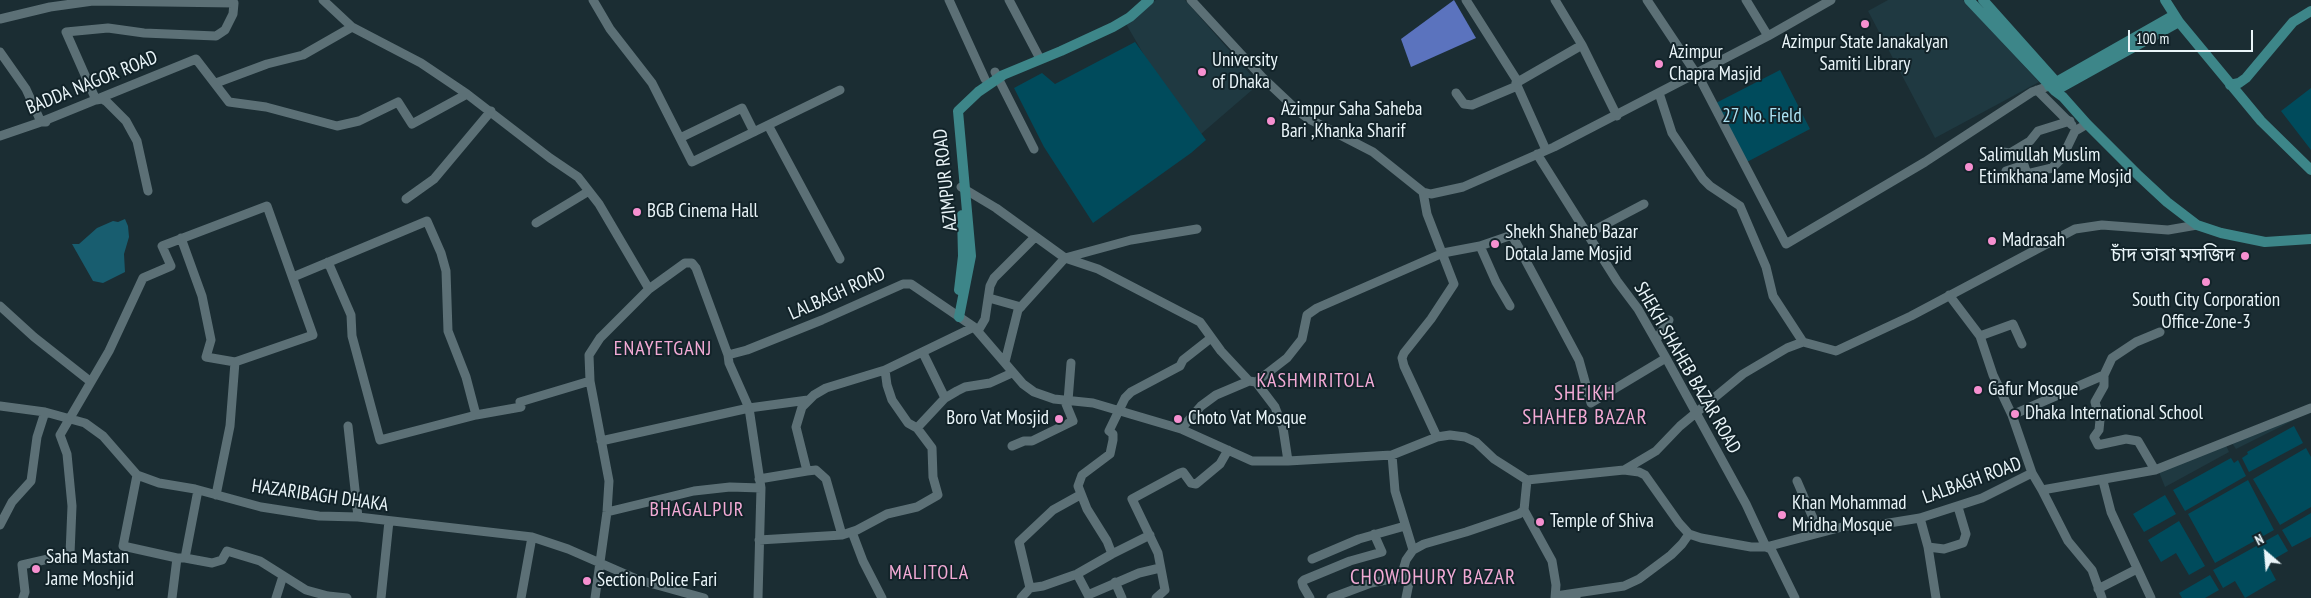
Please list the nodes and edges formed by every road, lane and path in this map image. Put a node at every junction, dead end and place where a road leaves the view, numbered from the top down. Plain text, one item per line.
1 (323, 0) edge
2 (593, 0) edge
3 (949, 0) edge
4 (1009, 0) edge
5 (1142, 0) edge
6 (1149, 0) edge
7 (1191, 0) edge
8 (1466, 0) edge
9 (1555, 0) edge
10 (1646, 0) edge
11 (1746, 0) edge
12 (1831, 0) edge
13 (1969, 0) edge
14 (1983, 0) edge
15 (2165, 0) edge
16 (235, 1) edge
17 (2311, 11) edge
18 (0, 18) edge
19 (2176, 18) junction
20 (352, 27) junction
21 (1768, 36) junction
22 (1582, 45) junction
23 (0, 52) edge
24 (1038, 55) junction
25 (1696, 73) junction
26 (996, 75) junction
27 (985, 79) junction
28 (216, 83) junction
29 (1517, 84) junction
30 (2230, 84) junction
31 (2057, 89) junction
32 (840, 90) dead end
33 (2037, 90) junction
34 (1456, 93) dead end
35 (467, 94) junction
36 (1660, 94) junction
37 (96, 100) junction
38 (491, 111) junction
39 (1618, 116) junction
40 (2070, 121) junction
41 (41, 122) junction
42 (51, 122) dead end
43 (2087, 124) junction
44 (768, 125) junction
45 (2075, 131) junction
46 (754, 132) junction
47 (0, 136) edge
48 (680, 138) junction
49 (2030, 141) junction
50 (1034, 149) dead end
51 (1546, 151) junction
52 (2003, 152) dead end
53 (2024, 165) junction
54 (2311, 170) edge
55 (2006, 171) dead end
56 (1548, 172) junction
57 (964, 189) junction
58 (148, 190) dead end
59 (590, 191) junction
60 (1423, 192) junction
61 (406, 200) dead end
62 (1644, 204) dead end
63 (536, 223) dead end
64 (2197, 225) junction
65 (1197, 229) dead end
66 (1587, 234) junction
67 (1036, 237) junction
68 (181, 238) junction
69 (2311, 239) edge
70 (1480, 246) junction
71 (1443, 253) junction
72 (1065, 258) junction
73 (840, 259) dead end
74 (328, 262) junction
75 (293, 277) junction
76 (648, 289) junction
77 (1948, 295) junction
78 (989, 298) junction
79 (0, 306) edge
80 (1510, 306) dead end
81 (1021, 307) junction
82 (956, 315) junction
83 (1669, 320) dead end
84 (976, 329) junction
85 (2160, 332) dead end
86 (1980, 336) junction
87 (1211, 338) junction
88 (1656, 340) junction
89 (1803, 342) junction
90 (2022, 344) dead end
91 (923, 353) junction
92 (728, 354) junction
93 (1666, 358) junction
94 (235, 362) junction
95 (1004, 362) junction
96 (1071, 363) dead end
97 (885, 370) junction
98 (1012, 373) junction
99 (2104, 375) junction
100 (590, 381) junction
101 (91, 382) junction
102 (1252, 382) junction
103 (945, 398) junction
104 (808, 400) junction
105 (1068, 400) junction
106 (0, 406) edge
107 (749, 408) junction
108 (2311, 408) edge
109 (1117, 411) junction
110 (45, 412) junction
111 (1696, 413) junction
112 (476, 415) junction
113 (2012, 415) junction
114 (69, 418) junction
115 (348, 426) dead end
116 (917, 428) junction
117 (1181, 429) junction
118 (1438, 437) junction
119 (601, 441) junction
120 (1012, 446) dead end
121 (1228, 450) junction
122 (1392, 455) junction
123 (1288, 461) junction
124 (1624, 470) junction
125 (2156, 470) junction
126 (807, 471) junction
127 (2032, 473) junction
128 (137, 475) junction
129 (1527, 480) junction
130 (1797, 481) dead end
131 (2103, 481) junction
132 (760, 483) junction
133 (198, 490) junction
134 (2042, 490) junction
135 (216, 494) junction
136 (1080, 495) junction
137 (1958, 507) junction
138 (1524, 510) junction
139 (607, 512) junction
140 (358, 517) junction
141 (1920, 518) junction
142 (389, 522) junction
143 (0, 525) edge
144 (1405, 526) junction
145 (852, 532) junction
146 (1819, 532) junction
147 (1374, 534) junction
148 (1689, 534) junction
149 (842, 535) junction
150 (1150, 535) junction
151 (532, 537) junction
152 (759, 540) junction
153 (1928, 547) junction
154 (1769, 548) junction
155 (1413, 550) junction
156 (1112, 554) junction
157 (181, 558) junction
158 (1312, 559) dead end
159 (599, 562) junction
160 (1160, 568) junction
161 (2137, 569) junction
162 (1077, 574) junction
163 (283, 576) junction
164 (1401, 577) junction
165 (1115, 582) junction
166 (1030, 588) junction
167 (2100, 593) edge
168 (1576, 595) edge
169 (1556, 597) edge
170 (23, 598) edge
171 (172, 598) edge
172 (276, 598) edge
173 (347, 598) edge
174 (381, 598) edge
175 (521, 598) edge
176 (595, 598) edge
177 (704, 598) edge
178 (758, 598) edge
179 (882, 598) edge
180 (1021, 598) edge
181 (1122, 598) edge
182 (1156, 598) edge
183 (1310, 598) edge
184 (1331, 598) edge
185 (1406, 598) edge
186 (1794, 598) edge
187 (1936, 598) edge
188 (2150, 598) edge

1 - 20 street
2 - 48 street
3 - 27 street
4 - 24 street
5 - 24 main road, AZIMPUR ROAD
6 - 26 main road, AZIMPUR ROAD
7 - 60 street
8 - 29 street, SHEKH SHAHEB BAZAR ROAD
9 - 22 street
10 - 25 street
11 - 21 street
12 - 21 street
13 - 31 main road
14 - 31 main road
15 - 19 main road
16 - 18 street
16 - 37 street
17 - 30 main road
19 - 30 main road
19 - 31 main road
20 - 28 street
20 - 35 street
21 - 25 street
22 - 29 street
22 - 39 street
23 - 41 street
24 - 26 main road, AZIMPUR ROAD
25 - 33 street
25 - 36 street
26 - 27 main road, AZIMPUR ROAD
26 - 50 street
26 - 57 main road, AZIMPUR ROAD
27 - 57 main road, AZIMPUR ROAD
28 - 35 street
28 - 37 street, BADDA NAGOR ROAD
29 - 34 street
29 - 51 street, SHEKH SHAHEB BAZAR ROAD
30 - 54 main road
31 - 33 street
31 - 43 main road
32 - 44 street
33 - 40 street
35 - 38 street
36 - 39 street
36 - 89 street
37 - 41 street, BADDA NAGOR ROAD
37 - 58 street
38 - 59 street
38 - 61 street
39 - 51 street
40 - 45 street
40 - 49 street
41 - 42 street
41 - 47 street, BADDA NAGOR ROAD
43 - 45 street
43 - 64 main road
44 - 46 street
44 - 73 street
45 - 53 street
46 - 48 street
46 - 48 street
49 - 52 street
49 - 53 street
51 - 56 street, SHEKH SHAHEB BAZAR ROAD
51 - 56 street
51 - 60 street
53 - 55 street
56 - 66 street, SHEKH SHAHEB BAZAR ROAD
57 - 67 street
57 - 82 main road, AZIMPUR ROAD
59 - 63 street
59 - 76 street
60 - 71 street
62 - 66 street
64 - 69 main road
64 - 77 street
65 - 72 street
66 - 88 street, SHEKH SHAHEB BAZAR ROAD
67 - 72 street
67 - 78 street
68 - 75 street
68 - 94 street
68 - 101 street
70 - 71 street
70 - 80 street
70 - 93 street
71 - 102 street
71 - 118 street
72 - 81 street
72 - 87 street
74 - 75 street
74 - 112 street
74 - 112 street
75 - 94 street
76 - 92 street
76 - 100 street
77 - 86 street
77 - 89 street
78 - 81 street
78 - 84 street
79 - 101 street
81 - 95 street
82 - 84 street, LALBAGH ROAD
82 - 92 street, LALBAGH ROAD
83 - 88 street
84 - 91 street
84 - 95 street, LALBAGH ROAD
85 - 99 street
86 - 90 street
86 - 113 street
87 - 102 street
87 - 109 street
88 - 93 street, SHEKH SHAHEB BAZAR ROAD
89 - 111 street
91 - 97 street
91 - 103 street
92 - 107 street
93 - 111 street, SHEKH SHAHEB BAZAR ROAD
94 - 135 street
95 - 98 street, LALBAGH ROAD
96 - 105 street
97 - 104 street
97 - 116 street
98 - 103 street
98 - 105 street, LALBAGH ROAD
99 - 113 street
99 - 125 street
100 - 112 street
100 - 119 street
101 - 114 street
102 - 117 street
102 - 123 street
103 - 116 street
104 - 107 street
104 - 126 street
105 - 109 street, LALBAGH ROAD
105 - 120 street
106 - 110 street, HAZARIBAGH DHAKA
107 - 119 street
107 - 132 street
108 - 125 street, LALBAGH ROAD
109 - 117 street, LALBAGH ROAD
109 - 136 street
110 - 114 street, HAZARIBAGH DHAKA
110 - 143 street
111 - 124 street
111 - 154 street, SHEKH SHAHEB BAZAR ROAD
113 - 127 street
114 - 128 street, HAZARIBAGH DHAKA
114 - 170 street
115 - 140 street
116 - 145 street
117 - 121 street, LALBAGH ROAD
118 - 122 street
118 - 129 street
119 - 139 street
121 - 123 street, LALBAGH ROAD
121 - 150 street
122 - 123 street
122 - 144 street
124 - 129 street
124 - 148 street
125 - 131 street, LALBAGH ROAD
126 - 132 street
126 - 149 street
127 - 134 street, LALBAGH ROAD
127 - 137 street, LALBAGH ROAD
128 - 133 street, HAZARIBAGH DHAKA
128 - 157 street
129 - 138 street
130 - 146 street
131 - 134 street, LALBAGH ROAD
131 - 161 street
132 - 139 street
132 - 152 street
133 - 135 street, HAZARIBAGH DHAKA
133 - 157 street
134 - 167 street
135 - 140 street, HAZARIBAGH DHAKA
136 - 156 street
136 - 166 street
137 - 141 street, LALBAGH ROAD
137 - 153 street
138 - 155 street
138 - 169 street
139 - 159 street
140 - 142 street, HAZARIBAGH DHAKA
141 - 146 street, LALBAGH ROAD
141 - 153 street
142 - 151 street, HAZARIBAGH DHAKA
142 - 174 street
144 - 147 street
144 - 155 street
145 - 149 street
145 - 179 street
146 - 154 street, LALBAGH ROAD
147 - 158 street
147 - 183 street
148 - 154 street, LALBAGH ROAD
148 - 168 street
149 - 152 street
150 - 156 street
150 - 160 street
151 - 159 street, HAZARIBAGH DHAKA
151 - 175 street
152 - 178 street
153 - 187 street
154 - 186 street, SHEKH SHAHEB BAZAR ROAD
155 - 164 street
156 - 162 street
157 - 163 street
157 - 171 street
159 - 176 street
159 - 177 street, HAZARIBAGH DHAKA
160 - 165 street
160 - 182 street
161 - 167 street
161 - 188 street
162 - 165 street
162 - 166 street
163 - 172 street
163 - 173 street
164 - 184 street
164 - 185 street
165 - 181 street
166 - 180 street
168 - 169 street

